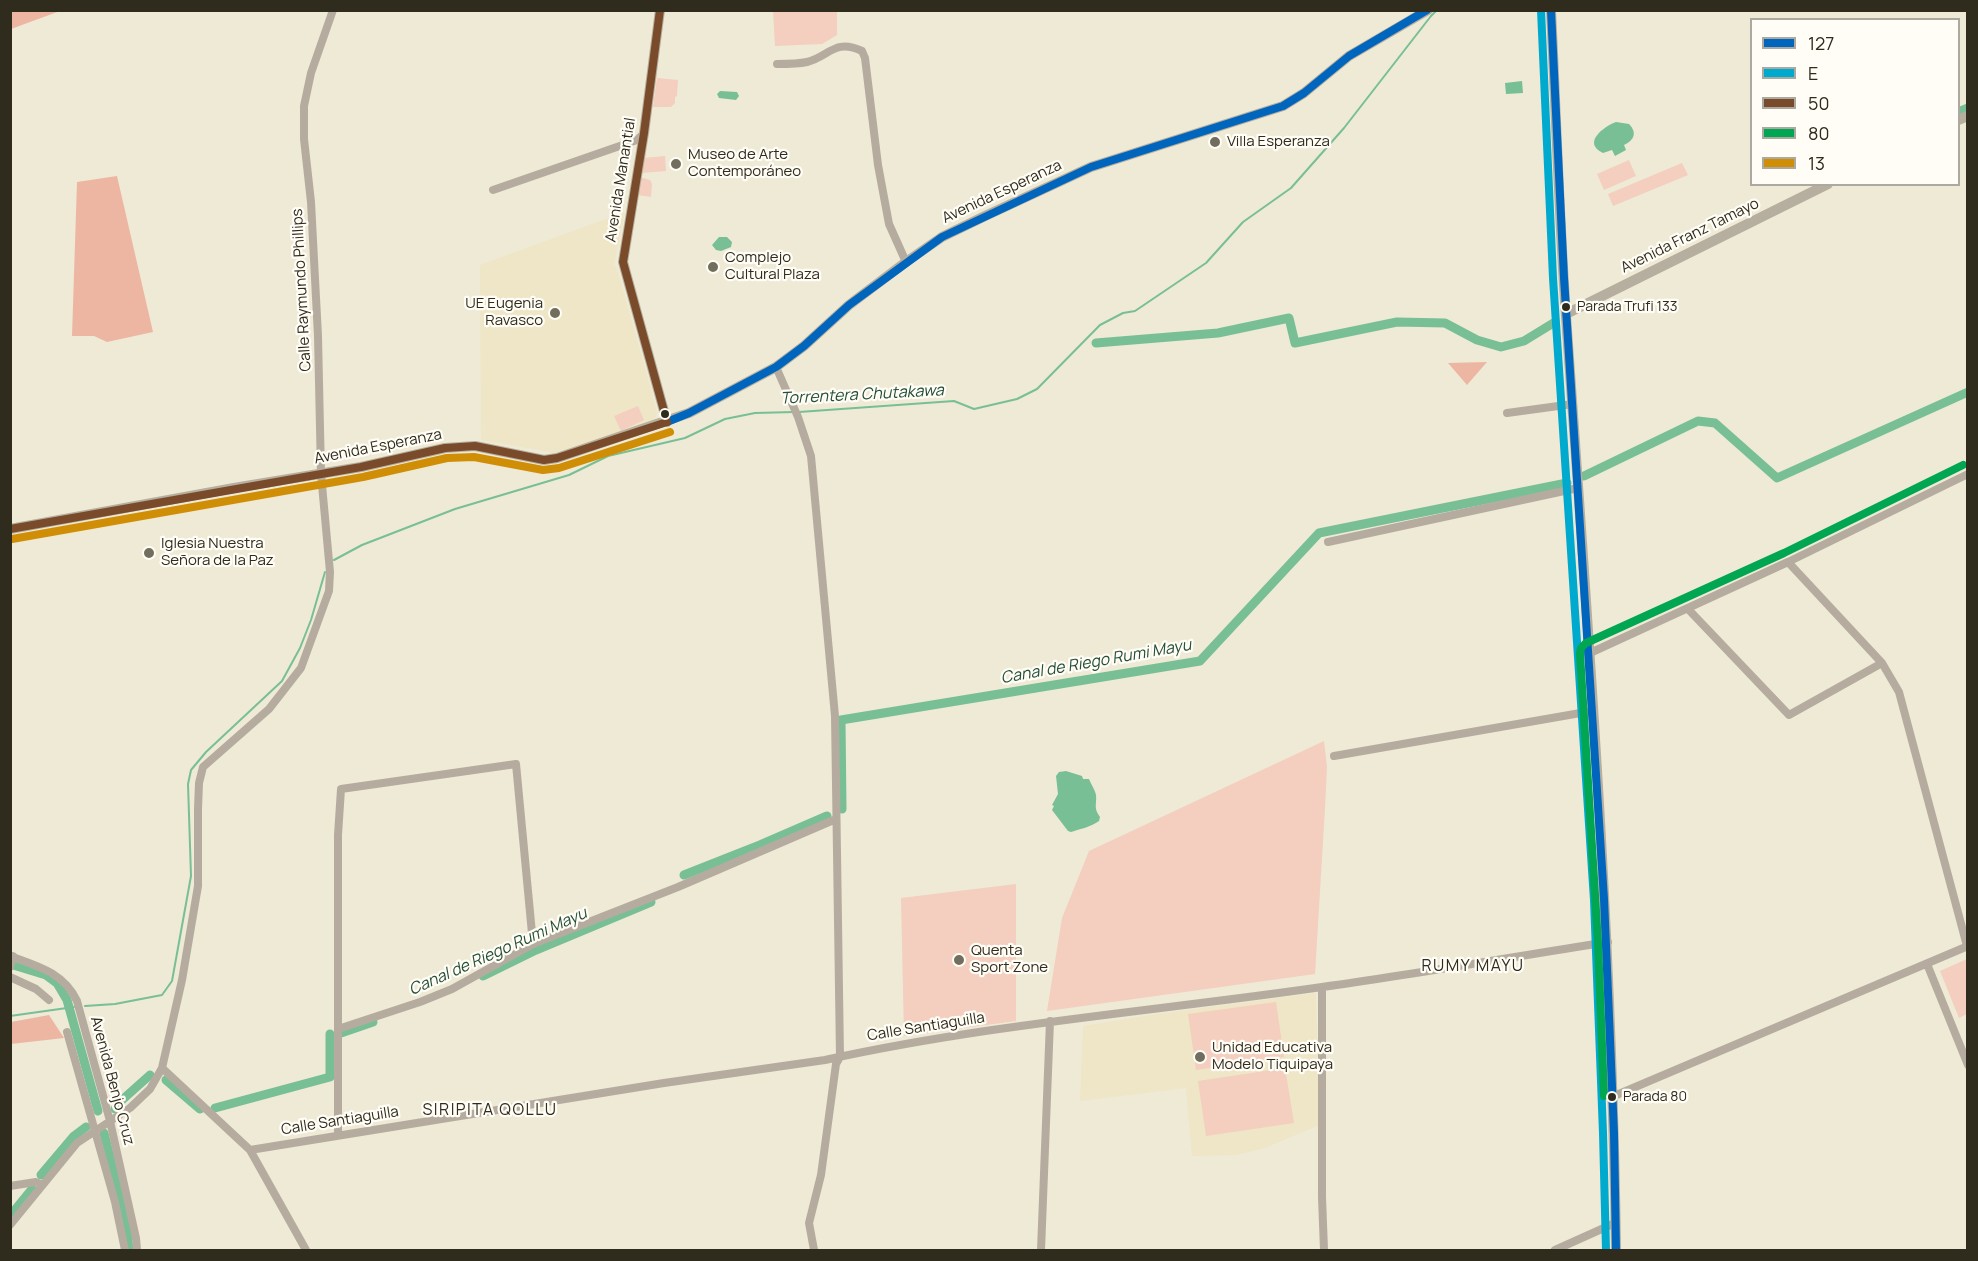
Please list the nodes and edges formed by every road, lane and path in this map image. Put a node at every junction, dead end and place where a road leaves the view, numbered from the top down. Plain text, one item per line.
1 (333, 10) edge
2 (660, 10) edge
3 (1428, 10) edge
4 (1551, 10) edge
5 (777, 64) dead end
6 (644, 133) junction
7 (1824, 186) edge
8 (493, 190) dead end
9 (906, 262) junction
10 (1566, 314) junction
11 (776, 368) junction
12 (1573, 404) junction
13 (1507, 413) dead end
14 (667, 422) junction
15 (321, 474) junction
16 (1968, 474) edge
17 (1578, 488) junction
18 (10, 530) edge
19 (1328, 542) dead end
20 (1788, 562) junction
21 (1688, 609) junction
22 (1590, 653) junction
23 (1882, 663) junction
24 (1592, 711) junction
25 (1334, 756) dead end
26 (837, 819) junction
27 (1608, 942) junction
28 (534, 944) junction
29 (1967, 946) edge
30 (11, 960) edge
31 (1927, 964) junction
32 (10, 977) edge
33 (1322, 987) junction
34 (49, 1000) dead end
35 (1050, 1022) junction
36 (338, 1029) junction
37 (67, 1032) dead end
38 (840, 1056) junction
39 (1968, 1065) edge
40 (162, 1068) junction
41 (1614, 1096) junction
42 (110, 1121) junction
43 (95, 1130) junction
44 (338, 1134) junction
45 (250, 1150) junction
46 (42, 1185) junction
47 (10, 1186) edge
48 (1616, 1223) junction
49 (10, 1225) edge
50 (124, 1251) edge
51 (137, 1251) edge
52 (306, 1251) edge
53 (814, 1251) edge
54 (1041, 1251) edge
55 (1324, 1251) edge
56 (1555, 1251) edge
57 (1616, 1251) edge

1 - 15 street, Calle Raymundo Phillips
2 - 6 main road, Avenida Manantial
3 - 9 main road, Avenida Esperanza
4 - 10 main road
5 - 9 street
6 - 8 street
6 - 14 main road, Avenida Manantial
7 - 10 main road, Avenida Franz Tamayo
9 - 11 main road, Avenida Esperanza
10 - 12 main road
11 - 14 main road, Avenida Esperanza
11 - 26 street
12 - 13 street
12 - 17 main road
14 - 15 main road, Avenida Esperanza
15 - 18 main road, Avenida Esperanza
15 - 40 street, Calle Raymundo Phillips
16 - 20 street
17 - 19 street
17 - 22 main road
20 - 21 street
20 - 23 street
21 - 22 street
21 - 23 street
22 - 24 main road
23 - 29 street
24 - 25 street
24 - 27 main road
26 - 28 street
26 - 38 street
27 - 33 street, Calle Santiaguilla
27 - 41 main road
28 - 36 street
28 - 36 street
29 - 31 street
30 - 42 street, Avenida Benjo Cruz
31 - 39 street
31 - 41 street
32 - 34 street
33 - 35 street, Calle Santiaguilla
33 - 55 street
35 - 38 street, Calle Santiaguilla
35 - 54 street
36 - 44 street
37 - 43 street, Avenida Benjo Cruz
38 - 44 street, Calle Santiaguilla
38 - 53 street
40 - 42 street
40 - 45 street
41 - 48 main road
42 - 43 street
42 - 51 street, Avenida Benjo Cruz
43 - 46 street
43 - 50 street, Avenida Benjo Cruz
44 - 45 street, Calle Santiaguilla
45 - 52 street
46 - 47 street
46 - 49 street
48 - 56 street
48 - 57 main road

